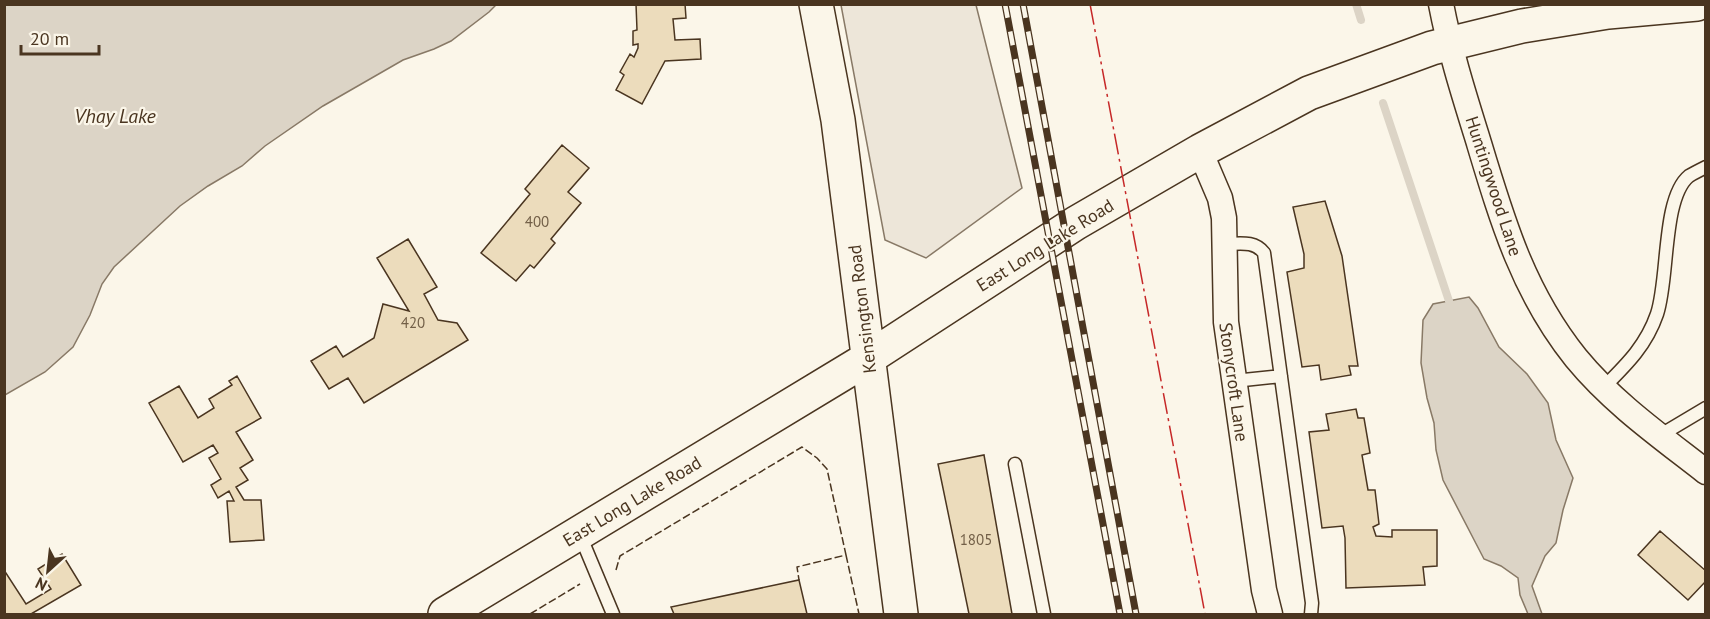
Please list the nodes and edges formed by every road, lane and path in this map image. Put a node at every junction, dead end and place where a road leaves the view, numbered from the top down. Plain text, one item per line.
1 (816, 4) edge
2 (1441, 4) edge
3 (1697, 4) edge
4 (1449, 44) junction
5 (1200, 151) junction
6 (1706, 167) edge
7 (1224, 244) junction
8 (867, 359) junction
9 (1281, 376) junction
10 (1234, 381) junction
11 (1603, 388) junction
12 (1706, 408) edge
13 (1659, 436) junction
14 (1015, 464) dead end
15 (1706, 472) edge
16 (579, 534) junction
17 (445, 615) edge
18 (613, 615) edge
19 (901, 615) edge
20 (1044, 615) edge
21 (1270, 615) edge
22 (1311, 615) edge

1 - 8 main road, Kensington Road
2 - 4 street, Huntingwood Lane
3 - 4 main road, East Long Lake Road
4 - 5 main road, East Long Lake Road
4 - 11 street, Huntingwood Lane
5 - 7 street, Stonycroft Lane
5 - 8 main road, East Long Lake Road
6 - 11 lane
7 - 9 lane
7 - 10 street, Stonycroft Lane
8 - 16 main road, East Long Lake Road
8 - 19 main road, Kensington Road
9 - 10 lane
9 - 22 lane
10 - 21 street, Stonycroft Lane
11 - 13 street, Huntingwood Lane
12 - 13 lane
13 - 15 street, Huntingwood Lane
14 - 20 lane
16 - 17 main road, East Long Lake Road
16 - 18 lane

